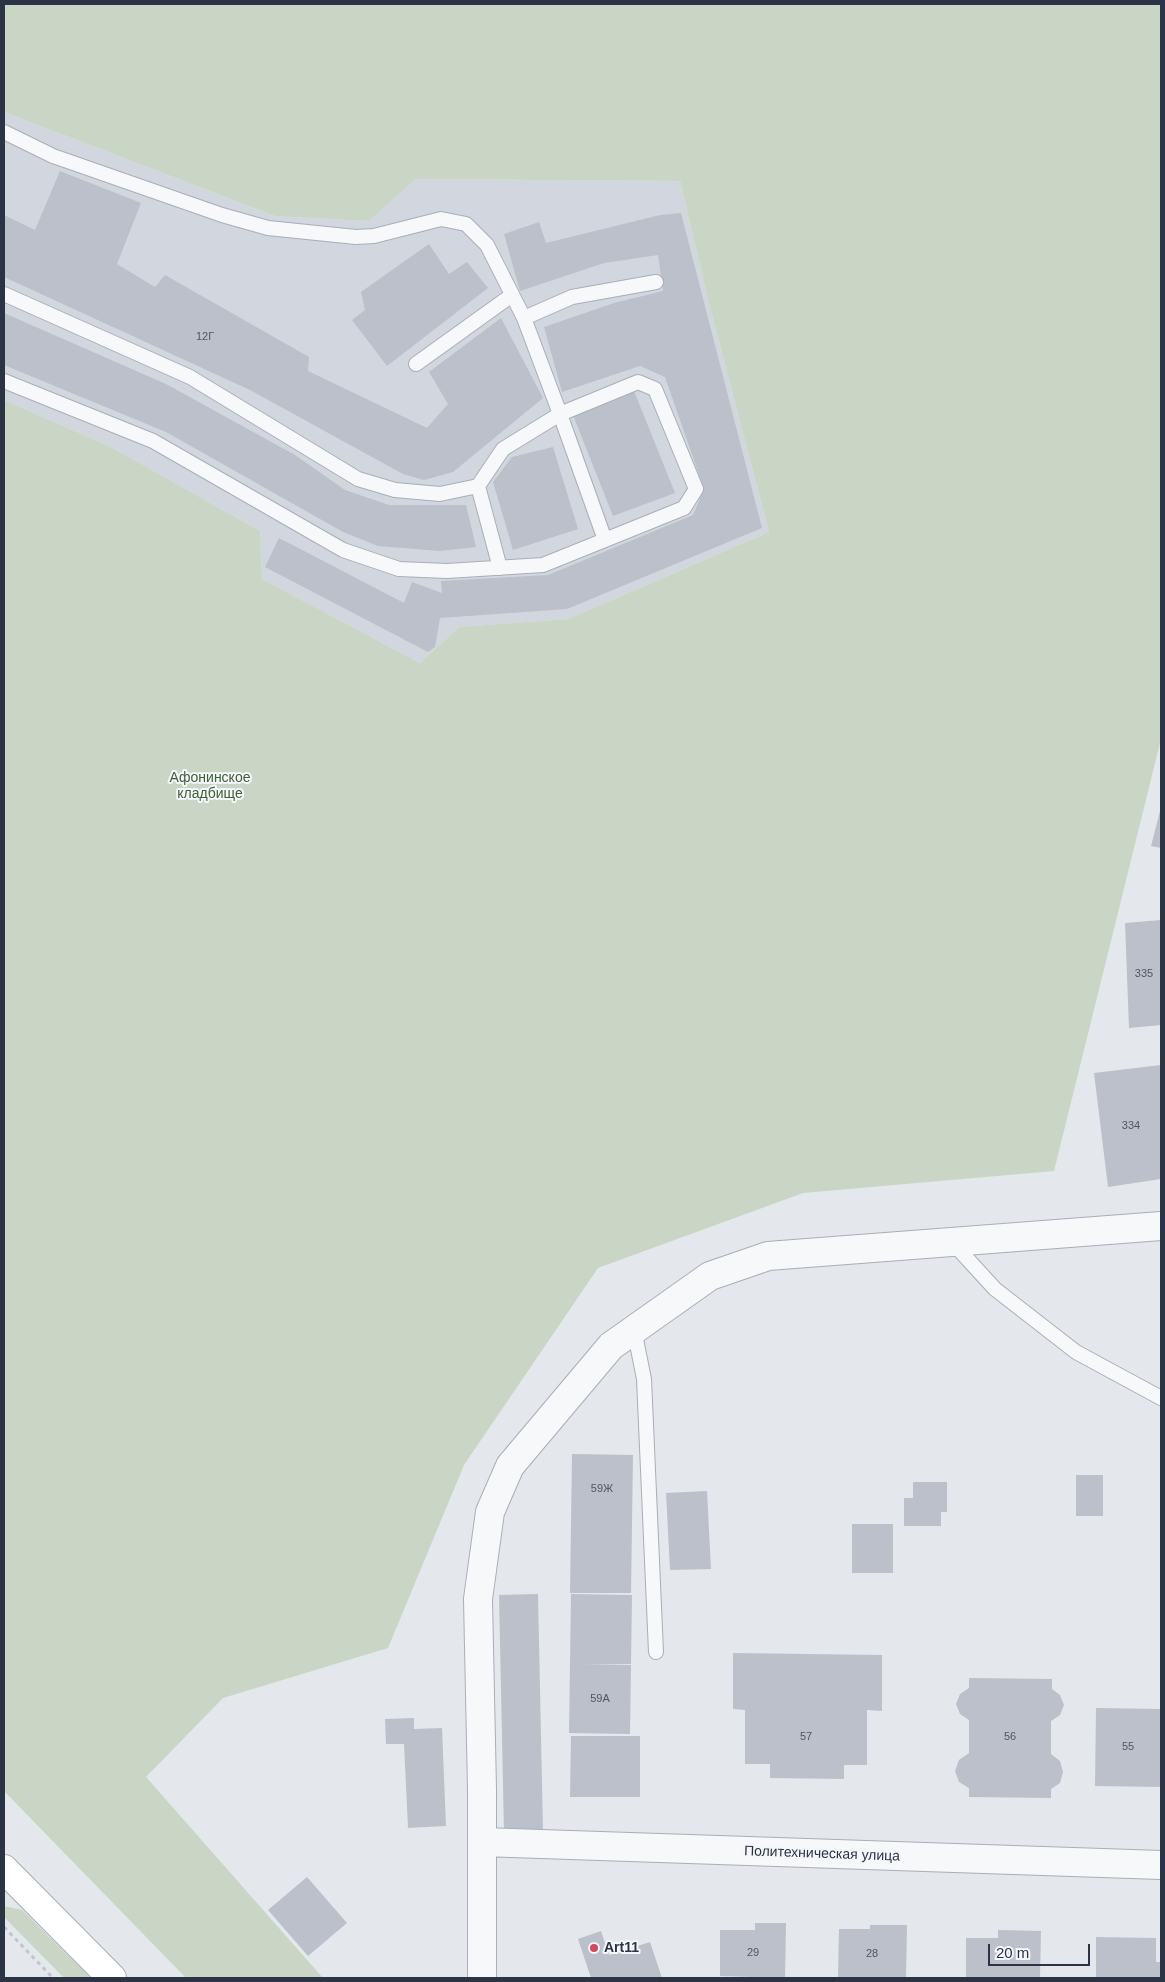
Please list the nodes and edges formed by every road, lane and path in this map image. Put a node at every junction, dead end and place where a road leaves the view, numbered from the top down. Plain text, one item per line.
1 (4, 132) edge
2 (656, 282) dead end
3 (4, 294) edge
4 (512, 295) junction
5 (524, 318) junction
6 (416, 364) dead end
7 (4, 381) edge
8 (560, 414) junction
9 (478, 486) junction
10 (606, 540) junction
11 (500, 568) junction
12 (1161, 1226) edge
13 (951, 1241) junction
14 (634, 1329) junction
15 (1161, 1398) edge
16 (656, 1652) dead end
17 (482, 1842) junction
18 (1161, 1866) edge
19 (4, 1869) edge
20 (4, 1927) edge
21 (53, 1978) edge
22 (112, 1978) edge
23 (482, 1978) edge

1 - 4 lane
2 - 5 lane
3 - 9 lane
4 - 5 lane
4 - 6 lane
5 - 8 lane
7 - 11 lane
8 - 9 lane
8 - 10 lane
8 - 10 lane
9 - 11 lane
10 - 11 lane
12 - 13 street
13 - 14 street
13 - 15 lane
14 - 16 lane
14 - 17 street
17 - 18 street, Политехническая улица
17 - 23 street
19 - 22 street
20 - 21 path

